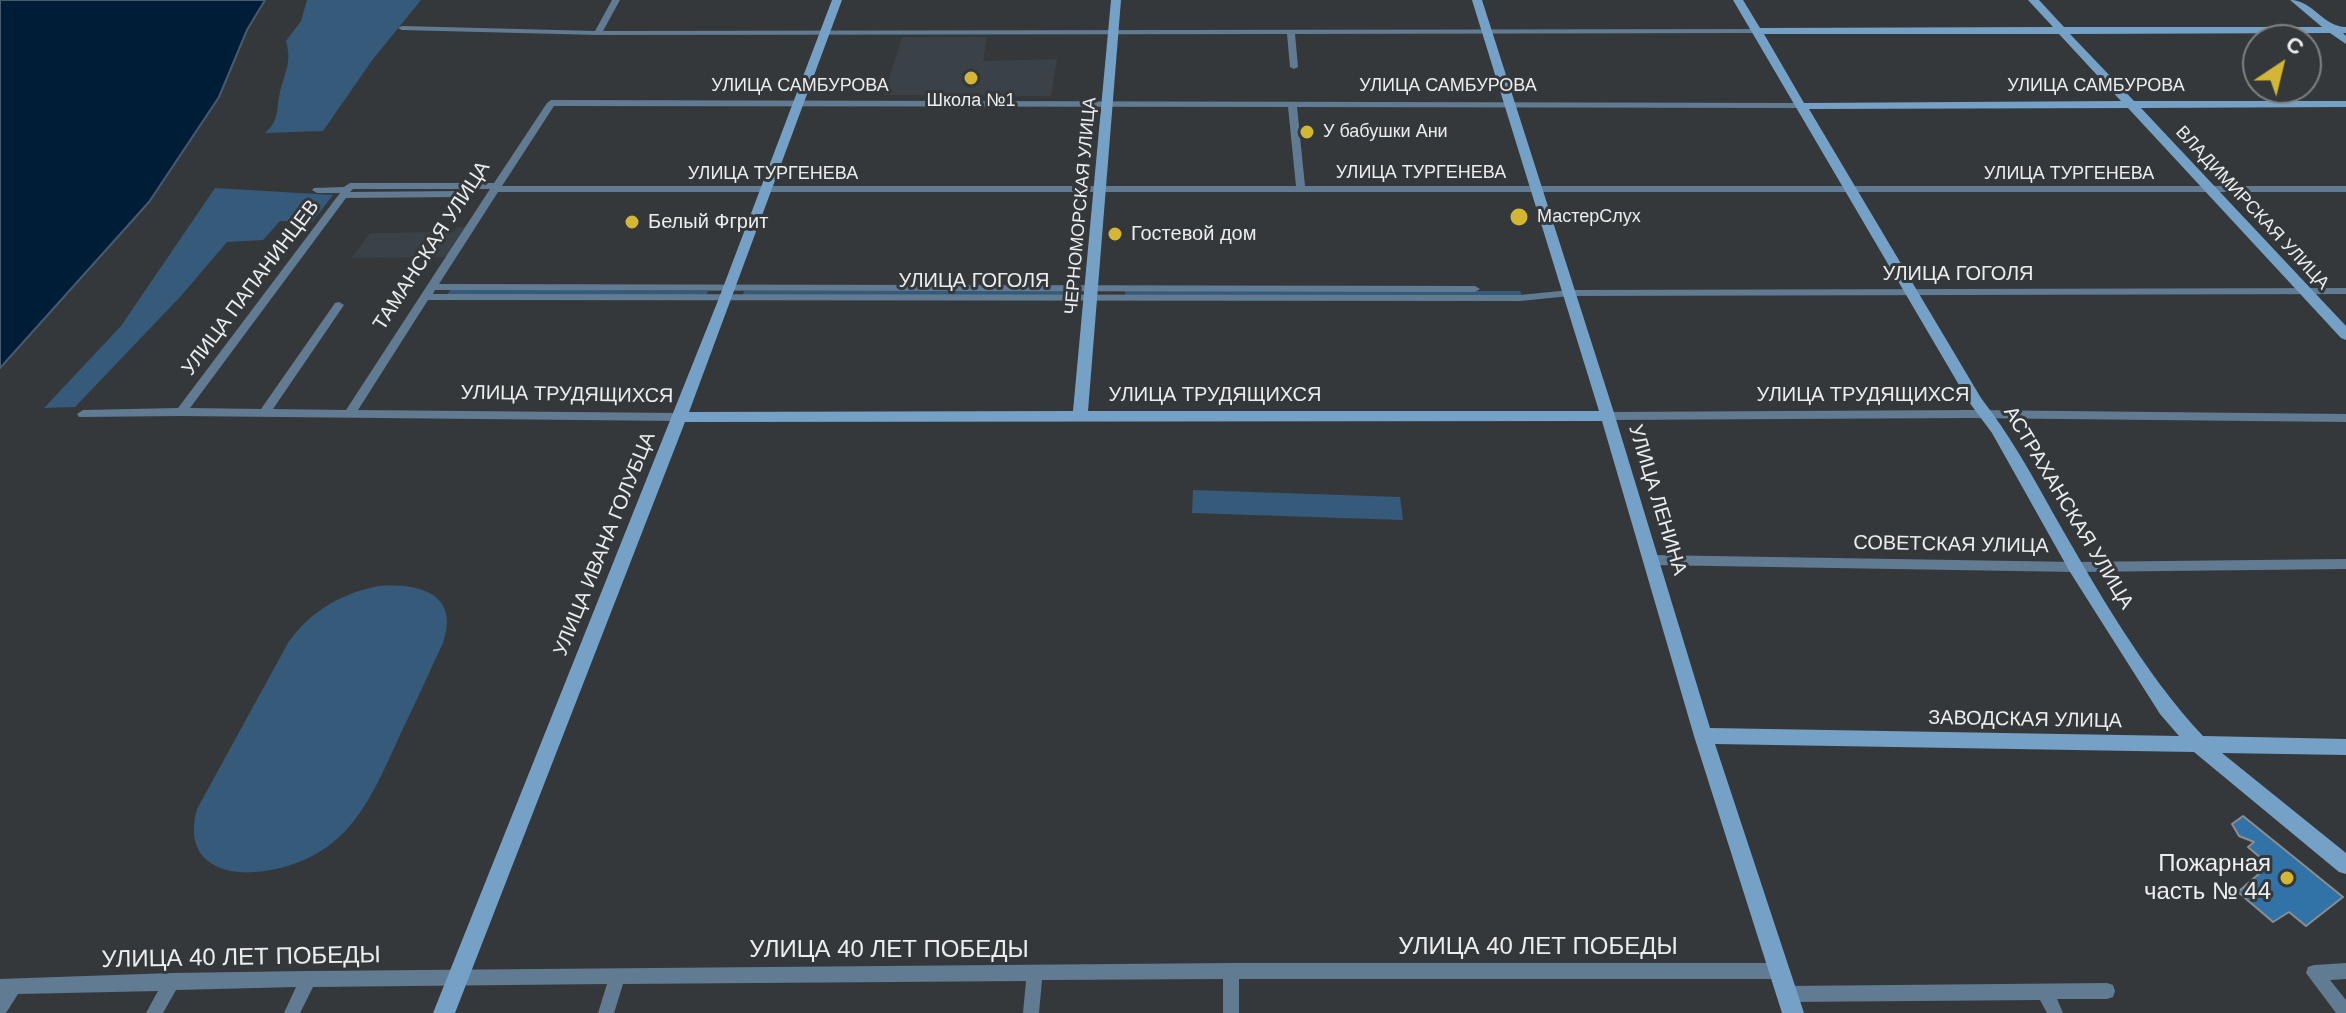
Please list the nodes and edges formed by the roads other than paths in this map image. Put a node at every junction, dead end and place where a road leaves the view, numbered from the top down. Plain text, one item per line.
1 (616, 0) edge
2 (837, 0) edge
3 (1116, 0) edge
4 (1477, 0) edge
5 (1738, 0) edge
6 (2033, 0) edge
7 (2295, 0) edge
8 (402, 28) dead end
9 (1487, 29) junction
10 (2332, 30) junction
11 (2346, 30) edge
12 (823, 31) junction
13 (1114, 31) junction
14 (1291, 31) junction
15 (1757, 31) junction
16 (2060, 31) junction
17 (598, 33) junction
18 (2346, 41) edge
19 (1294, 67) dead end
20 (551, 103) joint
21 (798, 104) junction
22 (1107, 104) junction
23 (1292, 104) junction
24 (1508, 104) junction
25 (2131, 104) junction
26 (2346, 104) edge
27 (1799, 106) junction
28 (764, 189) junction
29 (1536, 189) junction
30 (2346, 189) edge
31 (317, 190) dead end
32 (347, 190) junction
33 (495, 190) junction
34 (1101, 190) junction
35 (1301, 190) junction
36 (1850, 190) junction
37 (2210, 190) junction
38 (433, 287) junction
39 (2346, 291) edge
40 (1912, 292) junction
41 (2304, 292) junction
42 (1570, 293) junction
43 (727, 294) junction
44 (1092, 294) junction
45 (426, 297) junction
46 (339, 305) dead end
47 (2346, 335) edge
48 (181, 412) junction
49 (264, 413) junction
50 (350, 413) junction
51 (83, 414) dead end
52 (1080, 415) junction
53 (1986, 415) junction
54 (1608, 416) junction
55 (679, 417) junction
56 (2346, 418) edge
57 (1652, 560) junction
58 (2346, 564) edge
59 (2076, 567) junction
60 (1703, 736) junction
61 (2200, 746) junction
62 (2346, 747) edge
63 (2346, 865) edge
64 (1231, 971) junction
65 (1779, 971) junction
66 (2346, 971) edge
67 (1035, 973) junction
68 (617, 976) junction
69 (308, 979) junction
70 (457, 980) junction
71 (172, 981) junction
72 (7, 987) edge
73 (2107, 991) dead end
74 (2045, 992) junction
75 (1790, 1004) edge
76 (0, 1008) edge
77 (154, 1013) edge
78 (292, 1013) edge
79 (444, 1013) edge
80 (606, 1013) edge
81 (1031, 1013) edge
82 (1231, 1013) edge
83 (2055, 1013) edge
84 (2346, 1013) edge

1 - 17 street
2 - 12 street, УЛИЦА ИВАНА ГОЛУБЦА
3 - 13 street, ЧЕРНОМОРСКАЯ УЛИЦА
4 - 9 street, УЛИЦА ЛЕНИНА
5 - 15 street, АСТРАХАНСКАЯ УЛИЦА
6 - 16 street, ВЛАДИМИРСКАЯ УЛИЦА
7 - 10 street
8 - 17 street
9 - 14 street
9 - 15 street
9 - 24 street, УЛИЦА ЛЕНИНА
10 - 11 street
10 - 16 street
10 - 18 street
12 - 13 street
12 - 17 street
12 - 21 street, УЛИЦА ИВАНА ГОЛУБЦА
13 - 14 street
13 - 22 street, ЧЕРНОМОРСКАЯ УЛИЦА
14 - 19 street
15 - 16 street
15 - 27 street, АСТРАХАНСКАЯ УЛИЦА
16 - 25 street, ВЛАДИМИРСКАЯ УЛИЦА
20 - 21 street, УЛИЦА САМБУРОВА
20 - 33 street, ТАМАНСКАЯ УЛИЦА
21 - 22 street, УЛИЦА САМБУРОВА
21 - 28 street, УЛИЦА ИВАНА ГОЛУБЦА
22 - 23 street, УЛИЦА САМБУРОВА
22 - 34 street, ЧЕРНОМОРСКАЯ УЛИЦА
23 - 24 street, УЛИЦА САМБУРОВА
23 - 35 street
24 - 27 street, УЛИЦА САМБУРОВА
24 - 29 street, УЛИЦА ЛЕНИНА
25 - 26 street, УЛИЦА САМБУРОВА
25 - 27 street, УЛИЦА САМБУРОВА
25 - 37 street, ВЛАДИМИРСКАЯ УЛИЦА
27 - 36 street, АСТРАХАНСКАЯ УЛИЦА
28 - 33 street, УЛИЦА ТУРГЕНЕВА
28 - 34 street, УЛИЦА ТУРГЕНЕВА
28 - 43 street, УЛИЦА ИВАНА ГОЛУБЦА
29 - 35 street, УЛИЦА ТУРГЕНЕВА
29 - 36 street, УЛИЦА ТУРГЕНЕВА
29 - 42 street, УЛИЦА ЛЕНИНА
30 - 37 street, УЛИЦА ТУРГЕНЕВА
31 - 32 street, УЛИЦА ТУРГЕНЕВА
32 - 33 street, УЛИЦА ТУРГЕНЕВА
32 - 48 street, УЛИЦА ПАПАНИНЦЕВ
33 - 38 street, ТАМАНСКАЯ УЛИЦА
34 - 35 street, УЛИЦА ТУРГЕНЕВА
34 - 44 street, ЧЕРНОМОРСКАЯ УЛИЦА
36 - 37 street, УЛИЦА ТУРГЕНЕВА
36 - 40 street, АСТРАХАНСКАЯ УЛИЦА
37 - 41 street, ВЛАДИМИРСКАЯ УЛИЦА
38 - 43 street, УЛИЦА ГОГОЛЯ
38 - 45 street, ТАМАНСКАЯ УЛИЦА
39 - 41 street, УЛИЦА ГОГОЛЯ
40 - 41 street, УЛИЦА ГОГОЛЯ
40 - 42 street, УЛИЦА ГОГОЛЯ
40 - 53 street, АСТРАХАНСКАЯ УЛИЦА
41 - 47 street, ВЛАДИМИРСКАЯ УЛИЦА
42 - 44 street, УЛИЦА ГОГОЛЯ
42 - 54 street, УЛИЦА ЛЕНИНА
43 - 44 street, УЛИЦА ГОГОЛЯ
43 - 45 street, УЛИЦА ГОГОЛЯ
43 - 55 street, УЛИЦА ИВАНА ГОЛУБЦА
44 - 52 street, ЧЕРНОМОРСКАЯ УЛИЦА
45 - 50 street, ТАМАНСКАЯ УЛИЦА
46 - 49 street
48 - 49 street, УЛИЦА ТРУДЯЩИХСЯ
48 - 51 street, УЛИЦА ТРУДЯЩИХСЯ
49 - 50 street, УЛИЦА ТРУДЯЩИХСЯ
50 - 55 street, УЛИЦА ТРУДЯЩИХСЯ
52 - 54 street, УЛИЦА ТРУДЯЩИХСЯ
52 - 55 street, УЛИЦА ТРУДЯЩИХСЯ
53 - 54 street, УЛИЦА ТРУДЯЩИХСЯ
53 - 56 street, УЛИЦА ТРУДЯЩИХСЯ
53 - 59 street, АСТРАХАНСКАЯ УЛИЦА
54 - 57 street, УЛИЦА ЛЕНИНА
55 - 70 street, УЛИЦА ИВАНА ГОЛУБЦА
57 - 59 street, СОВЕТСКАЯ УЛИЦА
57 - 60 street, УЛИЦА ЛЕНИНА
58 - 59 street, СОВЕТСКАЯ УЛИЦА
59 - 61 street, АСТРАХАНСКАЯ УЛИЦА
60 - 61 street, ЗАВОДСКАЯ УЛИЦА
60 - 65 street, УЛИЦА ЛЕНИНА
61 - 62 street, ЗАВОДСКАЯ УЛИЦА
61 - 63 street, АСТРАХАНСКАЯ УЛИЦА
64 - 65 street, УЛИЦА 40 ЛЕТ ПОБЕДЫ
64 - 67 street, УЛИЦА 40 ЛЕТ ПОБЕДЫ
64 - 82 street
65 - 75 street, УЛИЦА ЛЕНИНА
66 - 84 street
67 - 68 street, УЛИЦА 40 ЛЕТ ПОБЕДЫ
67 - 81 street
68 - 70 street, УЛИЦА 40 ЛЕТ ПОБЕДЫ
68 - 80 street
69 - 70 street, УЛИЦА 40 ЛЕТ ПОБЕДЫ
69 - 71 street, УЛИЦА 40 ЛЕТ ПОБЕДЫ
69 - 78 street
70 - 79 street, УЛИЦА ИВАНА ГОЛУБЦА
71 - 72 street, УЛИЦА 40 ЛЕТ ПОБЕДЫ
71 - 77 street
72 - 76 street
73 - 74 street
74 - 75 street
74 - 83 street

